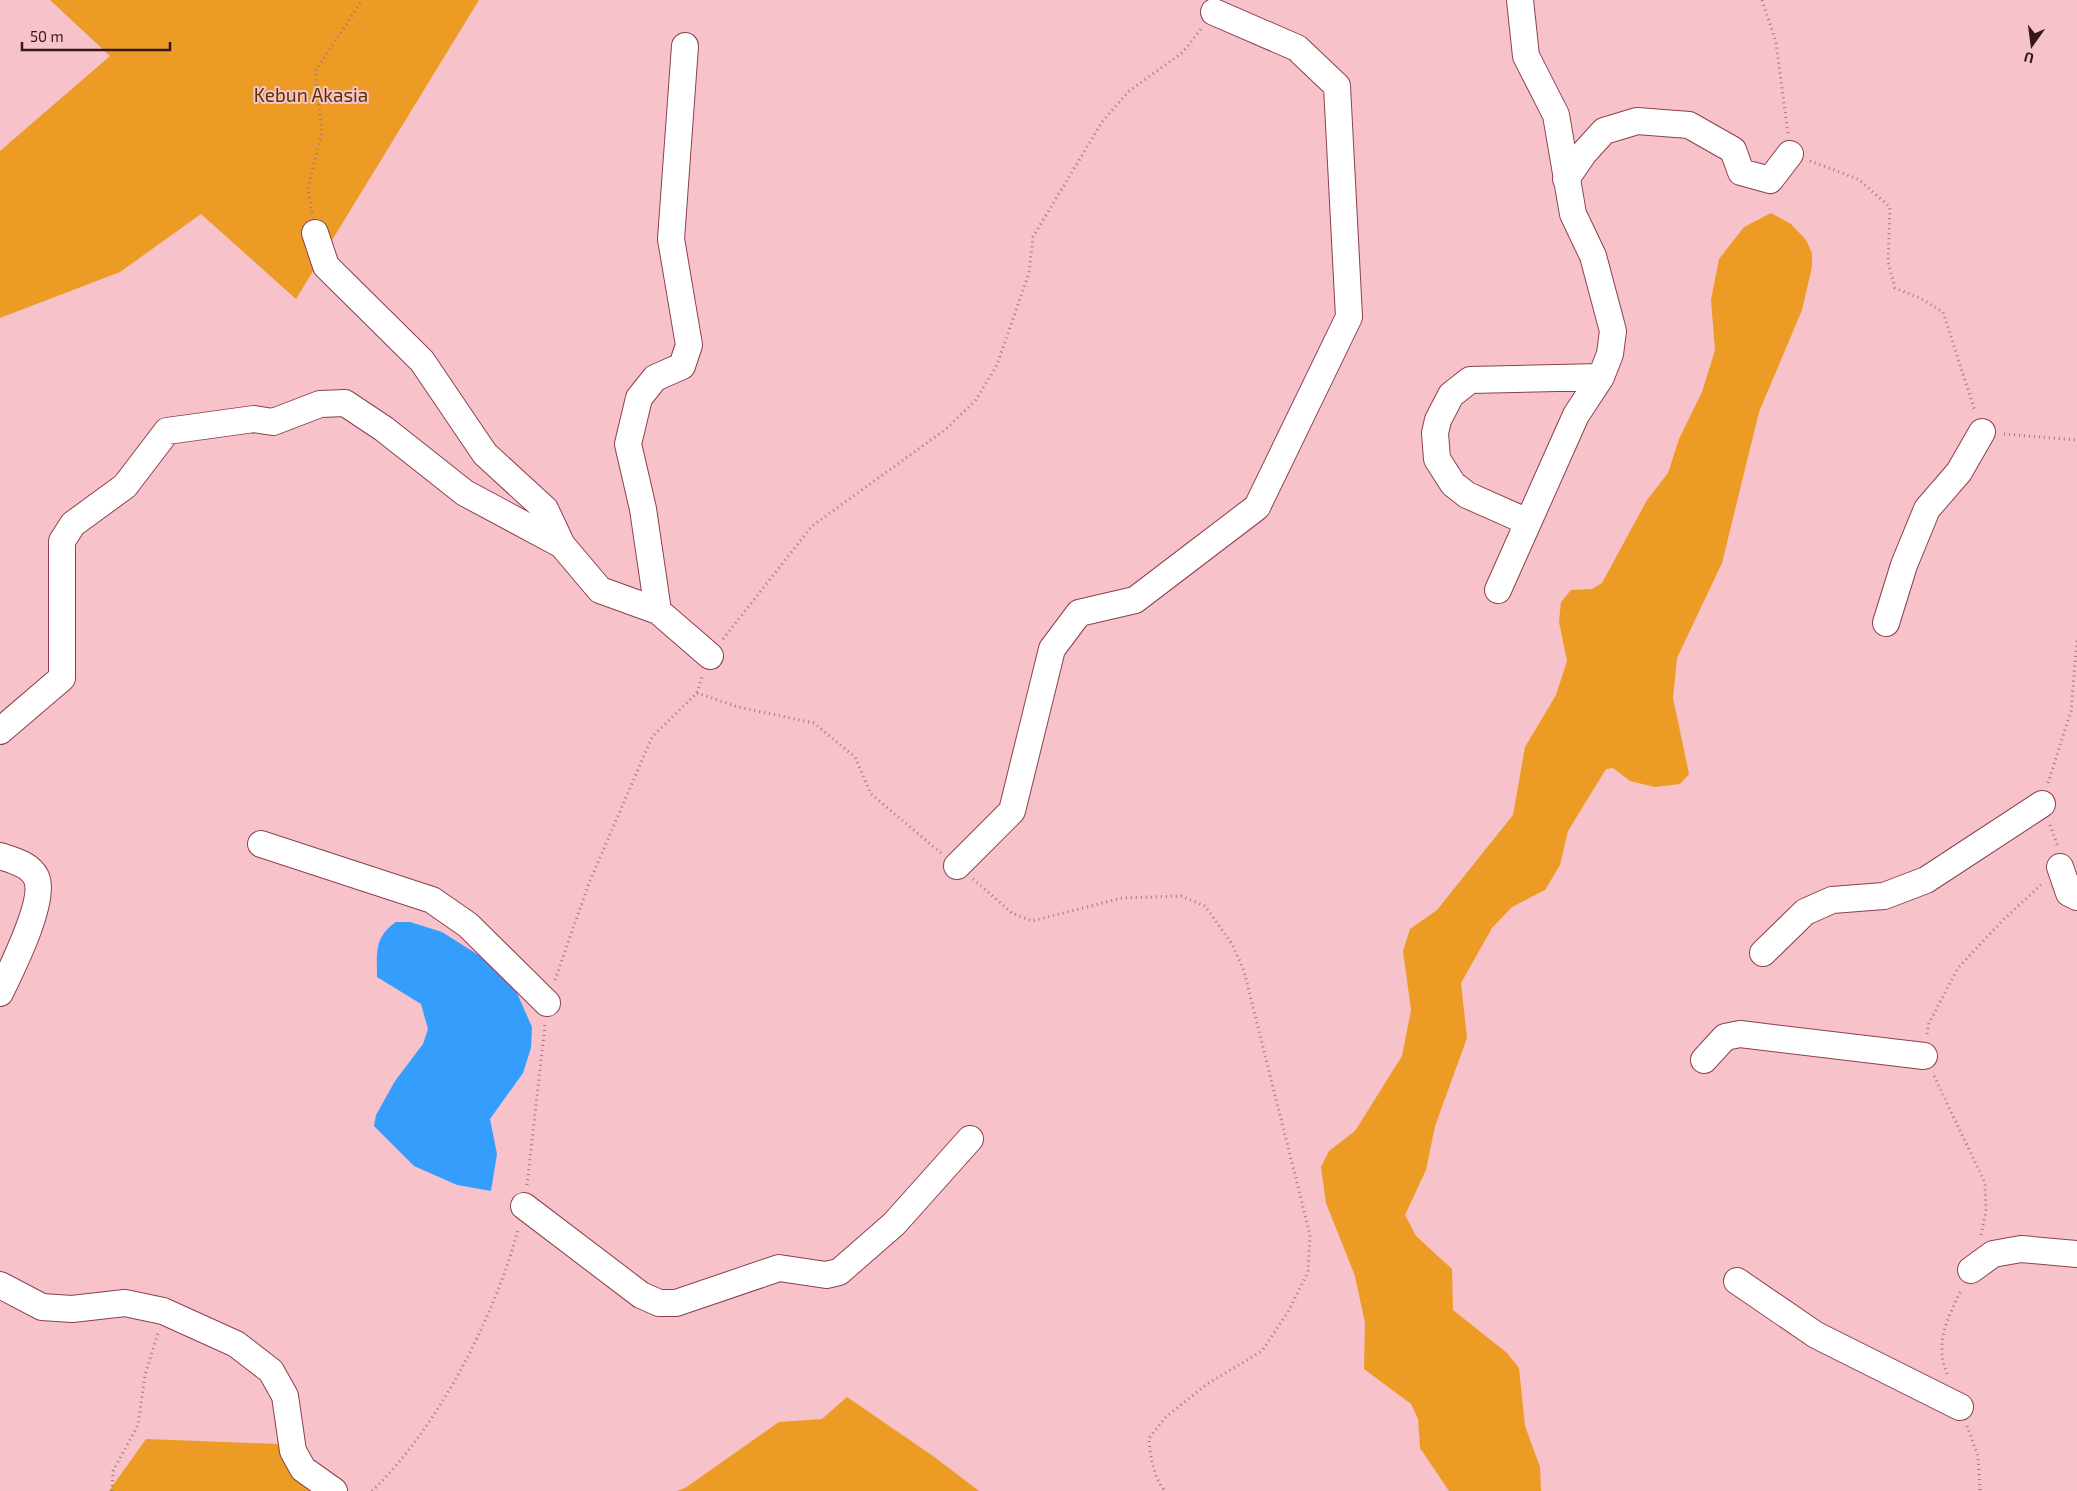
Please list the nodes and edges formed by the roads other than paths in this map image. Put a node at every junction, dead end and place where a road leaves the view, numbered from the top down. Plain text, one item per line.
1 (1520, 0) edge
2 (1214, 12) road end
3 (685, 46) dead end
4 (1790, 154) road end
5 (1566, 179) junction
6 (316, 233) road end
7 (1601, 377) junction
8 (1982, 432) road end
9 (1528, 522) junction
10 (562, 545) junction
11 (1498, 590) dead end
12 (658, 611) junction
13 (1886, 623) dead end
14 (710, 656) road end
15 (0, 731) edge
16 (2042, 804) road end
17 (261, 844) dead end
18 (0, 856) edge
19 (957, 866) road end
20 (2060, 867) road end
21 (2077, 897) edge
22 (1762, 953) dead end
23 (0, 993) edge
24 (547, 1003) road end
25 (1924, 1056) road end
26 (1704, 1060) dead end
27 (970, 1139) dead end
28 (524, 1206) road end
29 (2077, 1254) edge
30 (1970, 1270) road end
31 (1737, 1280) dead end
32 (0, 1285) edge
33 (1960, 1406) road end
34 (334, 1491) edge

1 - 5 lane
2 - 19 lane
3 - 12 lane
4 - 5 lane
5 - 7 lane
6 - 10 lane
7 - 9 lane
7 - 9 lane
8 - 13 lane
9 - 11 lane
10 - 12 lane
10 - 15 lane
12 - 14 lane
16 - 22 lane
17 - 24 lane
18 - 23 lane
20 - 21 lane
25 - 26 lane
27 - 28 lane
29 - 30 lane
31 - 33 lane
32 - 34 lane

